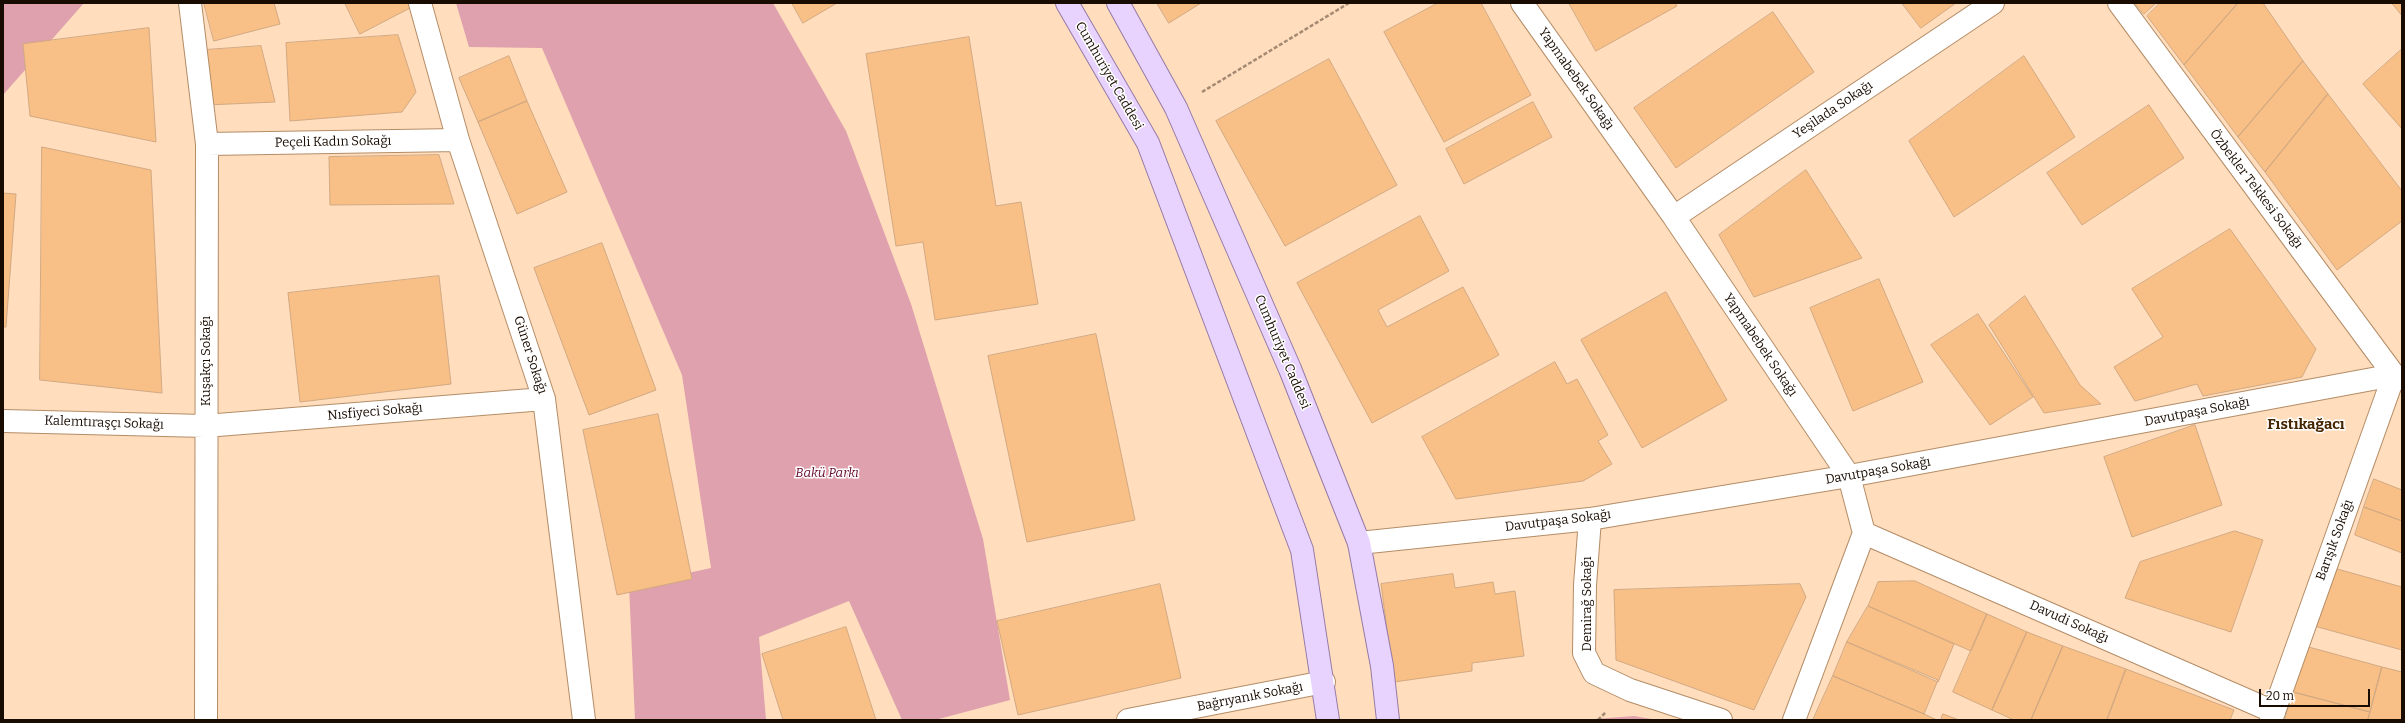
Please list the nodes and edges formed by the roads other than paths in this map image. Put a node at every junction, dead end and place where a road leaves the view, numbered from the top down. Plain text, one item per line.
1 (190, 3) edge
2 (420, 3) edge
3 (1067, 3) edge
4 (1118, 3) edge
5 (1522, 3) edge
6 (1993, 3) edge
7 (2118, 3) edge
8 (458, 140) junction
9 (207, 144) junction
10 (1674, 217) junction
11 (2399, 372) edge
12 (544, 399) junction
13 (3, 421) edge
14 (206, 426) junction
15 (1848, 476) junction
16 (1590, 519) junction
17 (1864, 533) junction
18 (1359, 543) junction
19 (1324, 682) junction
20 (2273, 716) edge
21 (206, 720) edge
22 (584, 720) edge
23 (1128, 720) edge
24 (1328, 720) edge
25 (1388, 720) edge
26 (1721, 720) edge
27 (1794, 720) edge

1 - 9 street, Kuşakçı Sokağı
2 - 8 street, Güner Sokağı
3 - 19 main road, Cumhuriyet Caddesi
4 - 18 main road, Cumhuriyet Caddesi
5 - 10 street, Yapmabebek Sokağı
6 - 10 street, Yeşilada Sokağı
7 - 11 street, Özbekler Tekkesi Sokağı
8 - 9 street, Peçeli Kadın Sokağı
8 - 12 street, Güner Sokağı
9 - 14 street, Kuşakçı Sokağı
10 - 15 street, Yapmabebek Sokağı
11 - 15 street, Davutpaşa Sokağı
11 - 20 street, Barışık Sokağı
12 - 14 street, Nısfiyeci Sokağı
12 - 22 street, Güner Sokağı
13 - 14 street, Kalemtıraşçı Sokağı
14 - 21 street, Kuşakçı Sokağı
15 - 16 street, Davutpaşa Sokağı
15 - 17 street, Yapmabebek Sokağı
16 - 18 street, Davutpaşa Sokağı
16 - 26 street, Demirağ Sokağı
17 - 20 street, Davudi Sokağı
17 - 27 street
18 - 25 main road, Cumhuriyet Caddesi
19 - 23 street, Bağrıyanık Sokağı
19 - 24 main road, Cumhuriyet Caddesi

